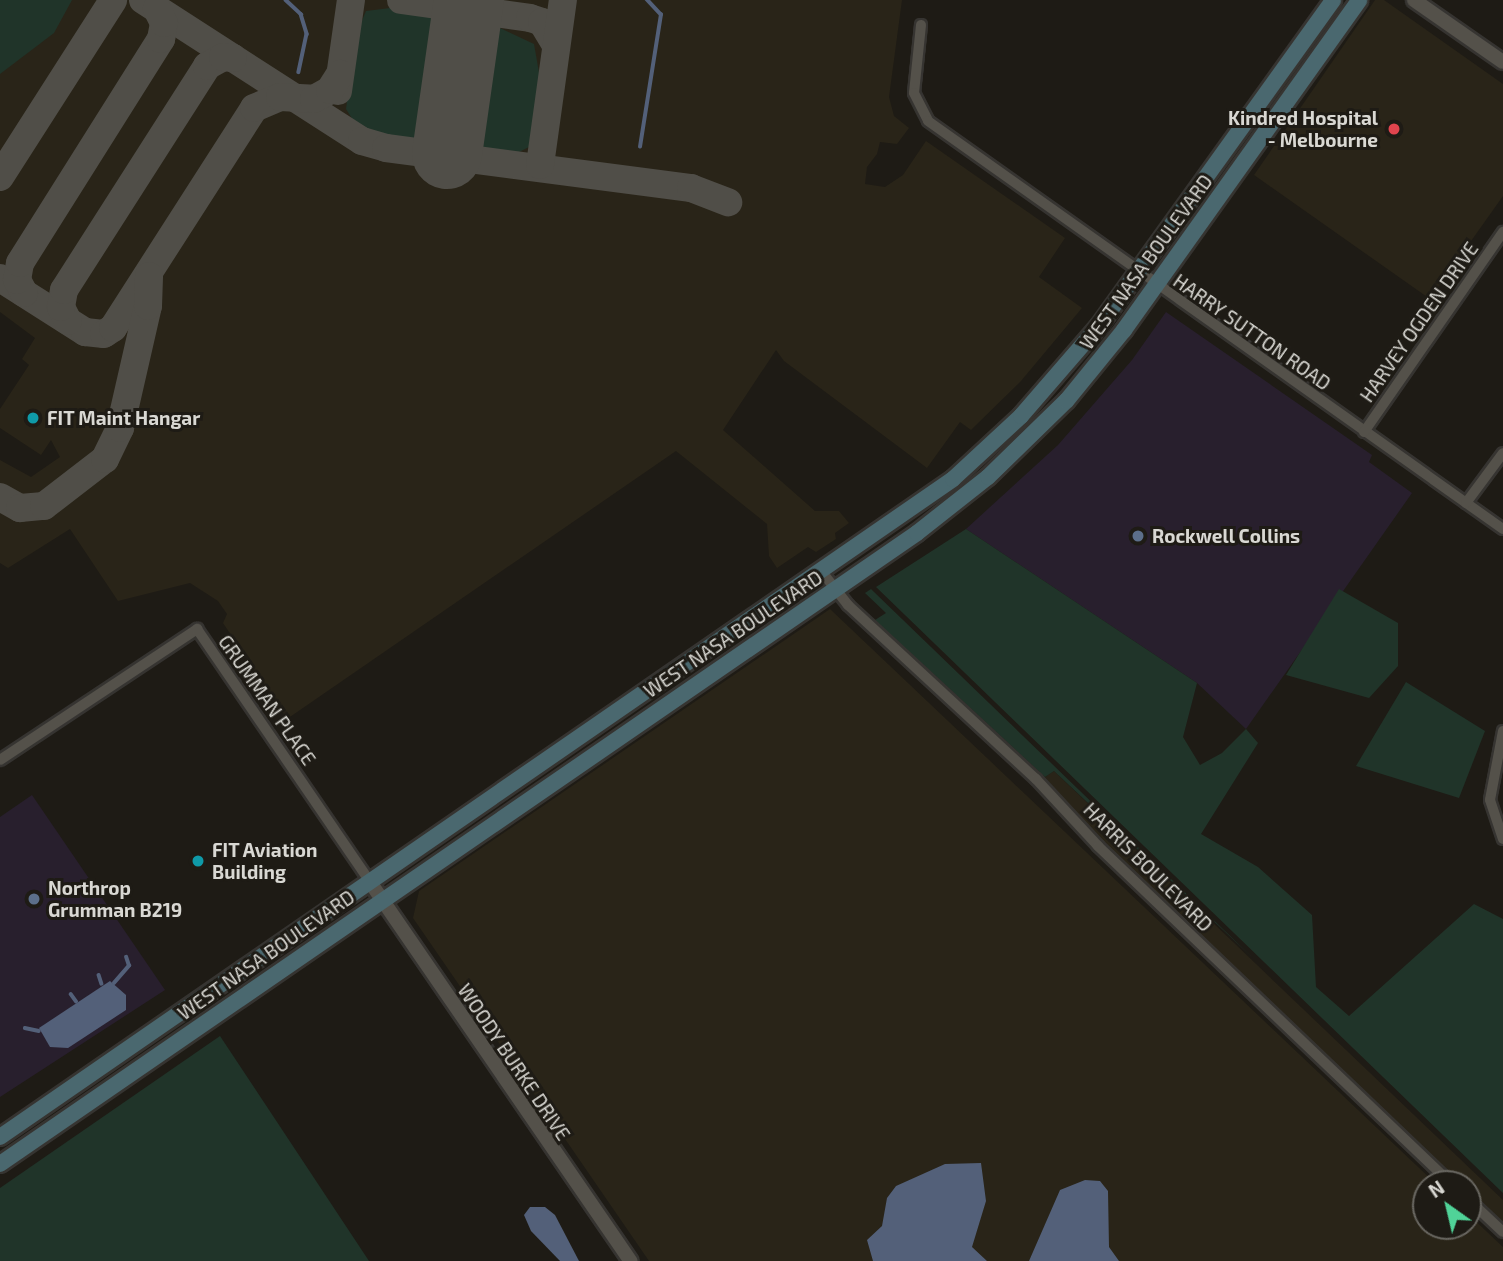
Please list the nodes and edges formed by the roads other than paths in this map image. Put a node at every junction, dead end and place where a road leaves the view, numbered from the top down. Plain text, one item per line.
1 (1333, 0) edge
2 (1359, 0) edge
3 (1414, 0) edge
4 (921, 25) dead end
5 (1503, 62) edge
6 (1503, 232) edge
7 (1139, 274) junction
8 (1157, 285) junction
9 (1364, 432) junction
10 (1503, 455) edge
11 (1466, 503) junction
12 (1503, 529) edge
13 (822, 572) junction
14 (835, 590) junction
15 (682, 667) junction
16 (694, 686) junction
17 (1503, 732) edge
18 (1501, 745) edge
19 (0, 760) edge
20 (1503, 839) edge
21 (370, 882) junction
22 (383, 900) junction
23 (0, 1137) edge
24 (0, 1164) edge
25 (1437, 1170) edge
26 (1482, 1212) edge
27 (1503, 1232) edge
28 (630, 1261) edge

1 - 7 main road, WEST NASA BOULEVARD
2 - 8 main road, WEST NASA BOULEVARD
3 - 5 street
4 - 7 street, HARRY SUTTON ROAD
6 - 9 street, HARVEY OGDEN DRIVE
7 - 8 street, HARRY SUTTON ROAD
7 - 13 main road, WEST NASA BOULEVARD
8 - 9 street, HARRY SUTTON ROAD
8 - 14 main road, WEST NASA BOULEVARD
9 - 11 street, HARRY SUTTON ROAD
10 - 11 street
11 - 12 street, HARRY SUTTON ROAD
13 - 14 street, HARRIS BOULEVARD
13 - 15 main road, WEST NASA BOULEVARD
14 - 16 main road, WEST NASA BOULEVARD
14 - 25 street, HARRIS BOULEVARD
15 - 16 main road
15 - 21 main road, WEST NASA BOULEVARD
16 - 22 main road, WEST NASA BOULEVARD
17 - 18 street
18 - 20 street
19 - 21 street, GRUMMAN PLACE
21 - 22 street, WOODY BURKE DRIVE
21 - 23 main road, WEST NASA BOULEVARD
22 - 24 main road, WEST NASA BOULEVARD
22 - 28 street, WOODY BURKE DRIVE
26 - 27 street

